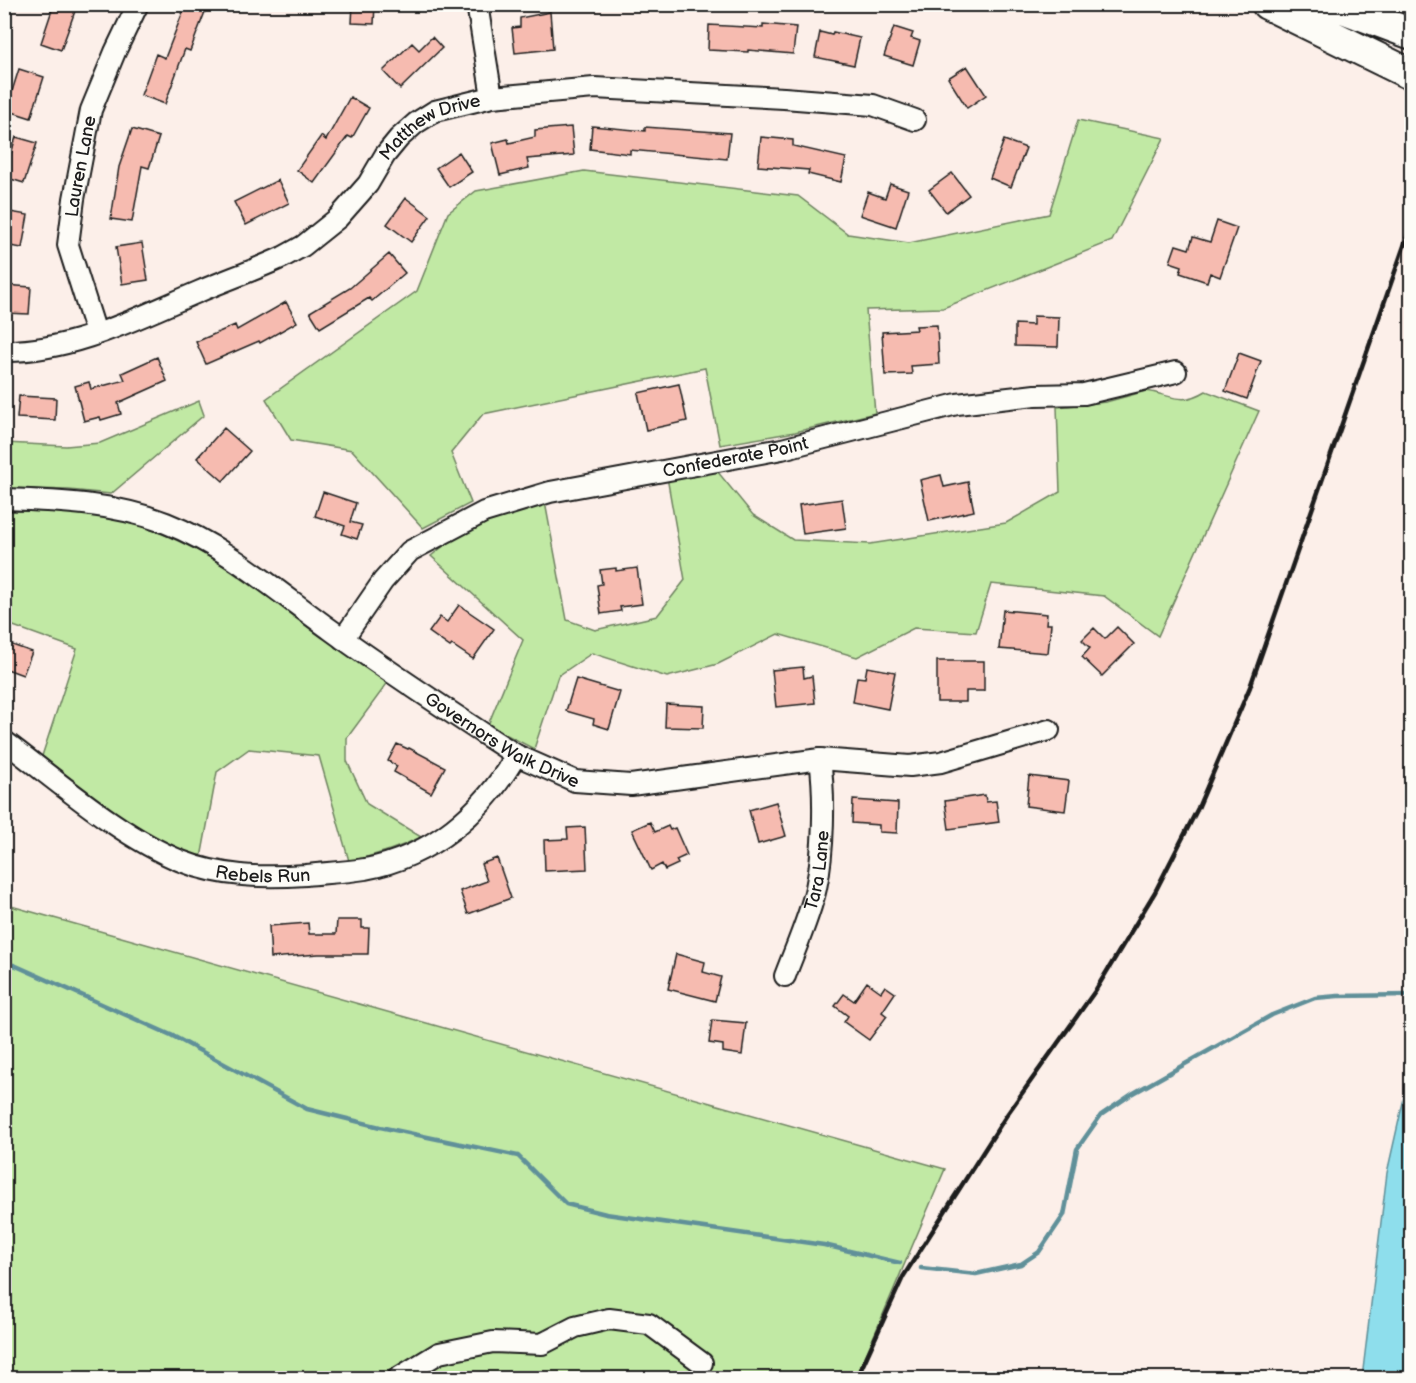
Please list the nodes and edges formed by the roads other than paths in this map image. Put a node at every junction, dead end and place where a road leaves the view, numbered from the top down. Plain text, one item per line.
1 (138, 4) edge
2 (477, 4) edge
3 (1267, 4) edge
4 (1332, 4) edge
5 (1412, 34) edge
6 (1400, 69) edge
7 (492, 97) junction
8 (915, 120) dead end
9 (96, 333) junction
10 (4, 351) edge
11 (1176, 372) dead end
12 (4, 499) edge
13 (343, 639) junction
14 (1049, 730) dead end
15 (4, 741) edge
16 (516, 755) junction
17 (820, 759) junction
18 (785, 976) dead end
19 (702, 1363) dead end
20 (398, 1378) edge

1 - 9 street, Lauren Lane
2 - 7 street
3 - 6 highway
4 - 5 highway
7 - 8 street, Matthew Drive
7 - 9 street, Matthew Drive
9 - 10 street, Matthew Drive
11 - 13 street, Confederate Point
12 - 13 street, Governors Walk Drive
13 - 16 street, Governors Walk Drive
14 - 17 street, Governors Walk Drive
15 - 16 street, Rebels Run
16 - 17 street, Governors Walk Drive
17 - 18 street, Tara Lane
19 - 20 street

